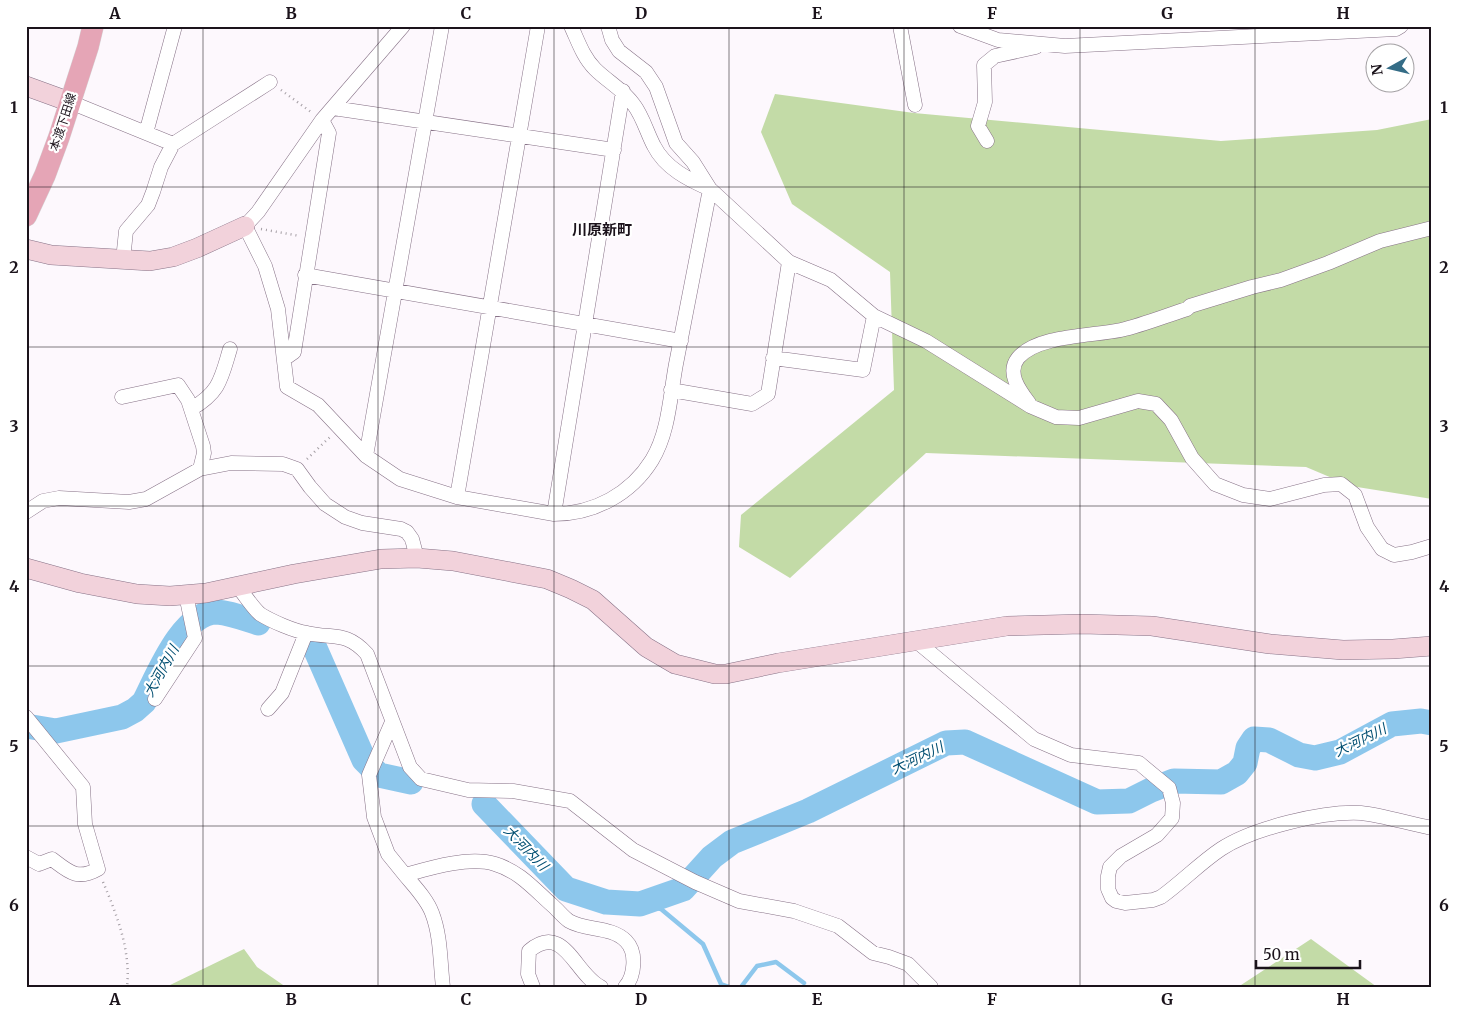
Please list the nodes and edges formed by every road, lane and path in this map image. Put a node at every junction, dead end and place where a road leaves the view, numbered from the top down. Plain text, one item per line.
1 (93, 26) edge
2 (175, 26) edge
3 (403, 26) edge
4 (442, 26) edge
5 (538, 26) edge
6 (571, 26) edge
7 (608, 26) edge
8 (900, 26) edge
9 (960, 26) edge
10 (1401, 26) edge
11 (1272, 31) edge
12 (1048, 44) junction
13 (270, 82) joint
14 (26, 86) edge
15 (623, 91) junction
16 (70, 102) junction
17 (915, 105) dead end
18 (333, 108) junction
19 (322, 120) junction
20 (425, 122) junction
21 (146, 133) junction
22 (519, 136) junction
23 (987, 141) dead end
24 (173, 144) junction
25 (614, 150) junction
26 (710, 189) junction
27 (26, 216) edge
28 (245, 226) junction
29 (1432, 228) edge
30 (311, 237) junction
31 (26, 248) edge
32 (123, 260) junction
33 (788, 262) junction
34 (305, 275) junction
35 (396, 291) junction
36 (490, 307) junction
37 (874, 316) junction
38 (585, 324) junction
39 (681, 341) junction
40 (230, 349) dead end
41 (774, 358) junction
42 (284, 359) junction
43 (671, 390) junction
44 (122, 396) dead end
45 (1030, 406) junction
46 (191, 409) junction
47 (339, 427) junction
48 (366, 456) junction
49 (200, 469) junction
50 (297, 469) junction
51 (457, 497) junction
52 (26, 512) edge
53 (554, 514) junction
54 (1432, 546) edge
55 (417, 558) junction
56 (26, 568) edge
57 (238, 587) junction
58 (186, 595) junction
59 (306, 633) junction
60 (915, 640) junction
61 (1432, 646) edge
62 (155, 698) dead end
63 (268, 709) dead end
64 (28, 719) edge
65 (392, 722) junction
66 (1432, 828) edge
67 (26, 857) edge
68 (98, 869) junction
69 (405, 875) junction
70 (127, 987) edge
71 (443, 987) edge
72 (533, 987) edge
73 (601, 987) edge
74 (625, 987) edge
75 (931, 987) edge

1 - 16 main road, 本渡下田線
2 - 21 street
3 - 18 street
4 - 20 street
5 - 22 street
6 - 15 street
7 - 26 street
8 - 17 street
9 - 12 street
10 - 11 street
11 - 12 street
12 - 23 street
13 - 19 path
13 - 24 street
14 - 16 street
15 - 25 street
15 - 26 street
16 - 21 street
16 - 27 main road, 本渡下田線
18 - 19 street
18 - 20 street
19 - 28 street
19 - 30 street
20 - 22 street
20 - 35 street
21 - 24 street
22 - 25 street
22 - 36 street
24 - 32 street
25 - 38 street
26 - 33 street
26 - 39 street
28 - 30 path
28 - 32 street
28 - 42 street
29 - 45 street
30 - 34 street
31 - 32 street
33 - 37 street
33 - 41 street
34 - 35 street
34 - 42 street
35 - 36 street
35 - 48 street
36 - 38 street
36 - 51 street
37 - 41 street
37 - 45 street
38 - 39 street
38 - 53 street
39 - 43 street
40 - 46 street
41 - 43 street
42 - 47 street
43 - 53 street
44 - 46 street
45 - 54 street
46 - 49 street
47 - 48 street
47 - 50 path
48 - 51 street
49 - 50 street
49 - 52 street
50 - 55 street
51 - 53 street
55 - 57 street
55 - 60 street
56 - 58 street
57 - 58 street
57 - 59 street
58 - 62 street
59 - 63 street
59 - 65 street
60 - 61 street
60 - 66 street
64 - 68 street
65 - 69 street
65 - 75 street
67 - 68 street
68 - 70 path
69 - 71 street
69 - 74 street
72 - 73 street

